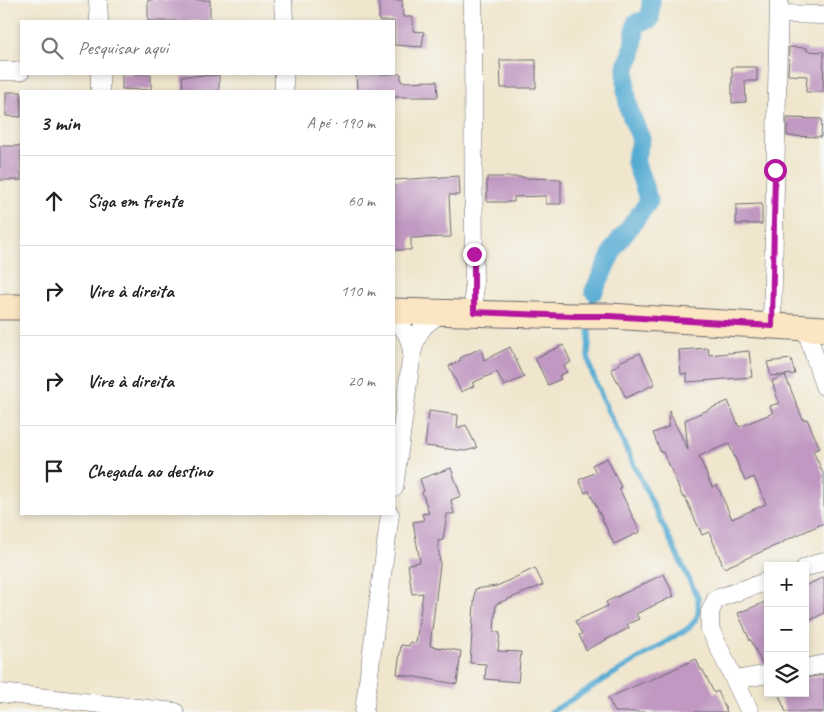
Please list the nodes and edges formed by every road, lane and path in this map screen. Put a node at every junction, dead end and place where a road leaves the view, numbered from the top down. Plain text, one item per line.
1 (98, 0) edge
2 (283, 0) edge
3 (472, 0) edge
4 (779, 7) edge
5 (824, 15) edge
6 (99, 20) edge
7 (284, 20) edge
8 (0, 71) edge
9 (20, 71) edge
10 (100, 75) edge
11 (284, 75) edge
12 (100, 90) edge
13 (284, 90) edge
14 (0, 307) edge
15 (20, 307) edge
16 (395, 311) edge
17 (444, 312) junction
18 (474, 312) junction
19 (395, 321) edge
20 (772, 326) junction
21 (815, 329) edge
22 (412, 353) junction
23 (824, 386) edge
24 (395, 480) edge
25 (390, 515) edge
26 (824, 561) edge
27 (809, 567) edge
28 (764, 582) edge
29 (824, 664) edge
30 (809, 667) edge
31 (764, 675) edge
32 (735, 680) junction
33 (0, 693) edge
34 (77, 706) edge
35 (176, 712) edge
36 (364, 712) edge
37 (750, 712) edge

1 - 6 street
2 - 7 street
3 - 18 street
4 - 5 street
4 - 20 street
8 - 9 street
10 - 12 street
11 - 13 street
14 - 15 street
16 - 17 street
17 - 18 street
17 - 22 street
18 - 20 street
19 - 22 street
20 - 21 street
21 - 23 street
22 - 24 street
25 - 36 street
26 - 27 street
28 - 32 street
29 - 30 street
31 - 32 street
32 - 37 street
33 - 34 street
34 - 35 street

